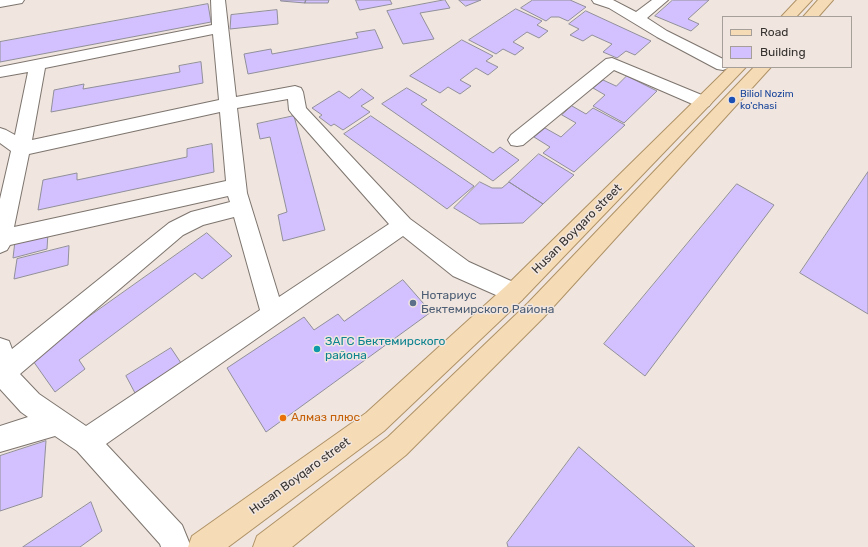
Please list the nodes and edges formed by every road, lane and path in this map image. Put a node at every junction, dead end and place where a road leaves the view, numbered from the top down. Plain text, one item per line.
1 (17, 0) edge
2 (218, 0) edge
3 (599, 0) edge
4 (661, 0) edge
5 (805, 0) edge
6 (826, 0) edge
7 (0, 3) edge
8 (789, 16) edge
9 (811, 16) edge
10 (636, 19) junction
11 (220, 28) junction
12 (722, 64) edge
13 (37, 65) junction
14 (731, 68) edge
15 (762, 68) edge
16 (0, 72) edge
17 (703, 102) junction
18 (228, 104) junction
19 (0, 134) edge
20 (517, 140) dead end
21 (21, 149) junction
22 (237, 186) junction
23 (241, 207) junction
24 (403, 225) junction
25 (1, 241) edge
26 (514, 293) junction
27 (536, 310) junction
28 (273, 314) junction
29 (1, 361) edge
30 (57, 422) junction
31 (0, 439) edge
32 (86, 442) junction
33 (176, 547) edge
34 (203, 547) edge
35 (268, 547) edge

1 - 7 lane
2 - 11 lane
3 - 10 lane
4 - 10 lane
5 - 8 main road
6 - 9 main road
10 - 12 lane
11 - 13 lane
11 - 18 lane
13 - 16 lane
13 - 21 lane
14 - 17 main road, Husan Boyqaro street
15 - 27 main road, Husan Boyqaro street
17 - 20 lane
17 - 26 main road, Husan Boyqaro street
18 - 21 lane
18 - 22 lane
18 - 24 lane
19 - 21 lane
21 - 25 lane
22 - 23 lane
22 - 25 lane
23 - 28 lane
23 - 29 lane
24 - 26 lane
24 - 28 lane
26 - 27 main road
26 - 34 main road, Husan Boyqaro street
27 - 35 main road, Husan Boyqaro street
28 - 32 lane
29 - 30 lane
30 - 31 lane
30 - 32 lane
32 - 33 lane

